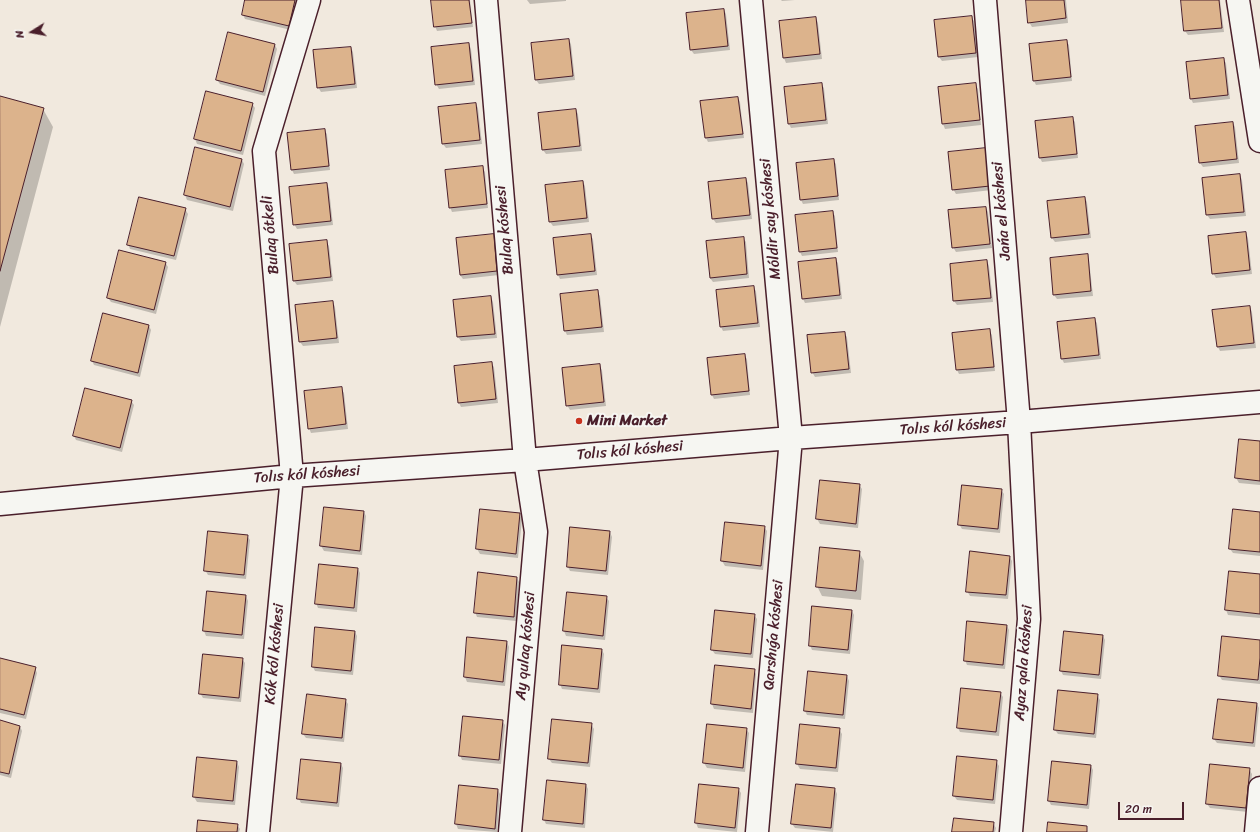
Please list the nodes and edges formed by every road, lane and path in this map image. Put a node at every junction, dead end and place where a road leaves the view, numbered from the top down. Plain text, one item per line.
1 (309, 0) edge
2 (486, 0) edge
3 (751, 0) edge
4 (985, 0) edge
5 (1238, 0) edge
6 (1260, 141) edge
7 (1260, 402) edge
8 (1019, 422) junction
9 (791, 438) junction
10 (525, 460) junction
11 (292, 476) junction
12 (0, 504) edge
13 (1260, 788) edge
14 (258, 832) edge
15 (510, 832) edge
16 (757, 832) edge
17 (1011, 832) edge
18 (1256, 832) edge

1 - 11 street, Bulaq ótkeli
2 - 10 street, Bulaq kóshesi
3 - 9 street, Móldir say kóshesi
4 - 8 street, Jańa el kóshesi
5 - 6 street
7 - 8 street, Tolıs kól kóshesi
8 - 9 street, Tolıs kól kóshesi
8 - 17 street, Ayaz qala kóshesi
9 - 10 street, Tolıs kól kóshesi
9 - 16 street, Qarshıǵa kóshesi
10 - 11 street, Tolıs kól kóshesi
10 - 15 street, Ay qulaq kóshesi
11 - 12 street, Tolıs kól kóshesi
11 - 14 street, Kók kól kóshesi
13 - 18 street

